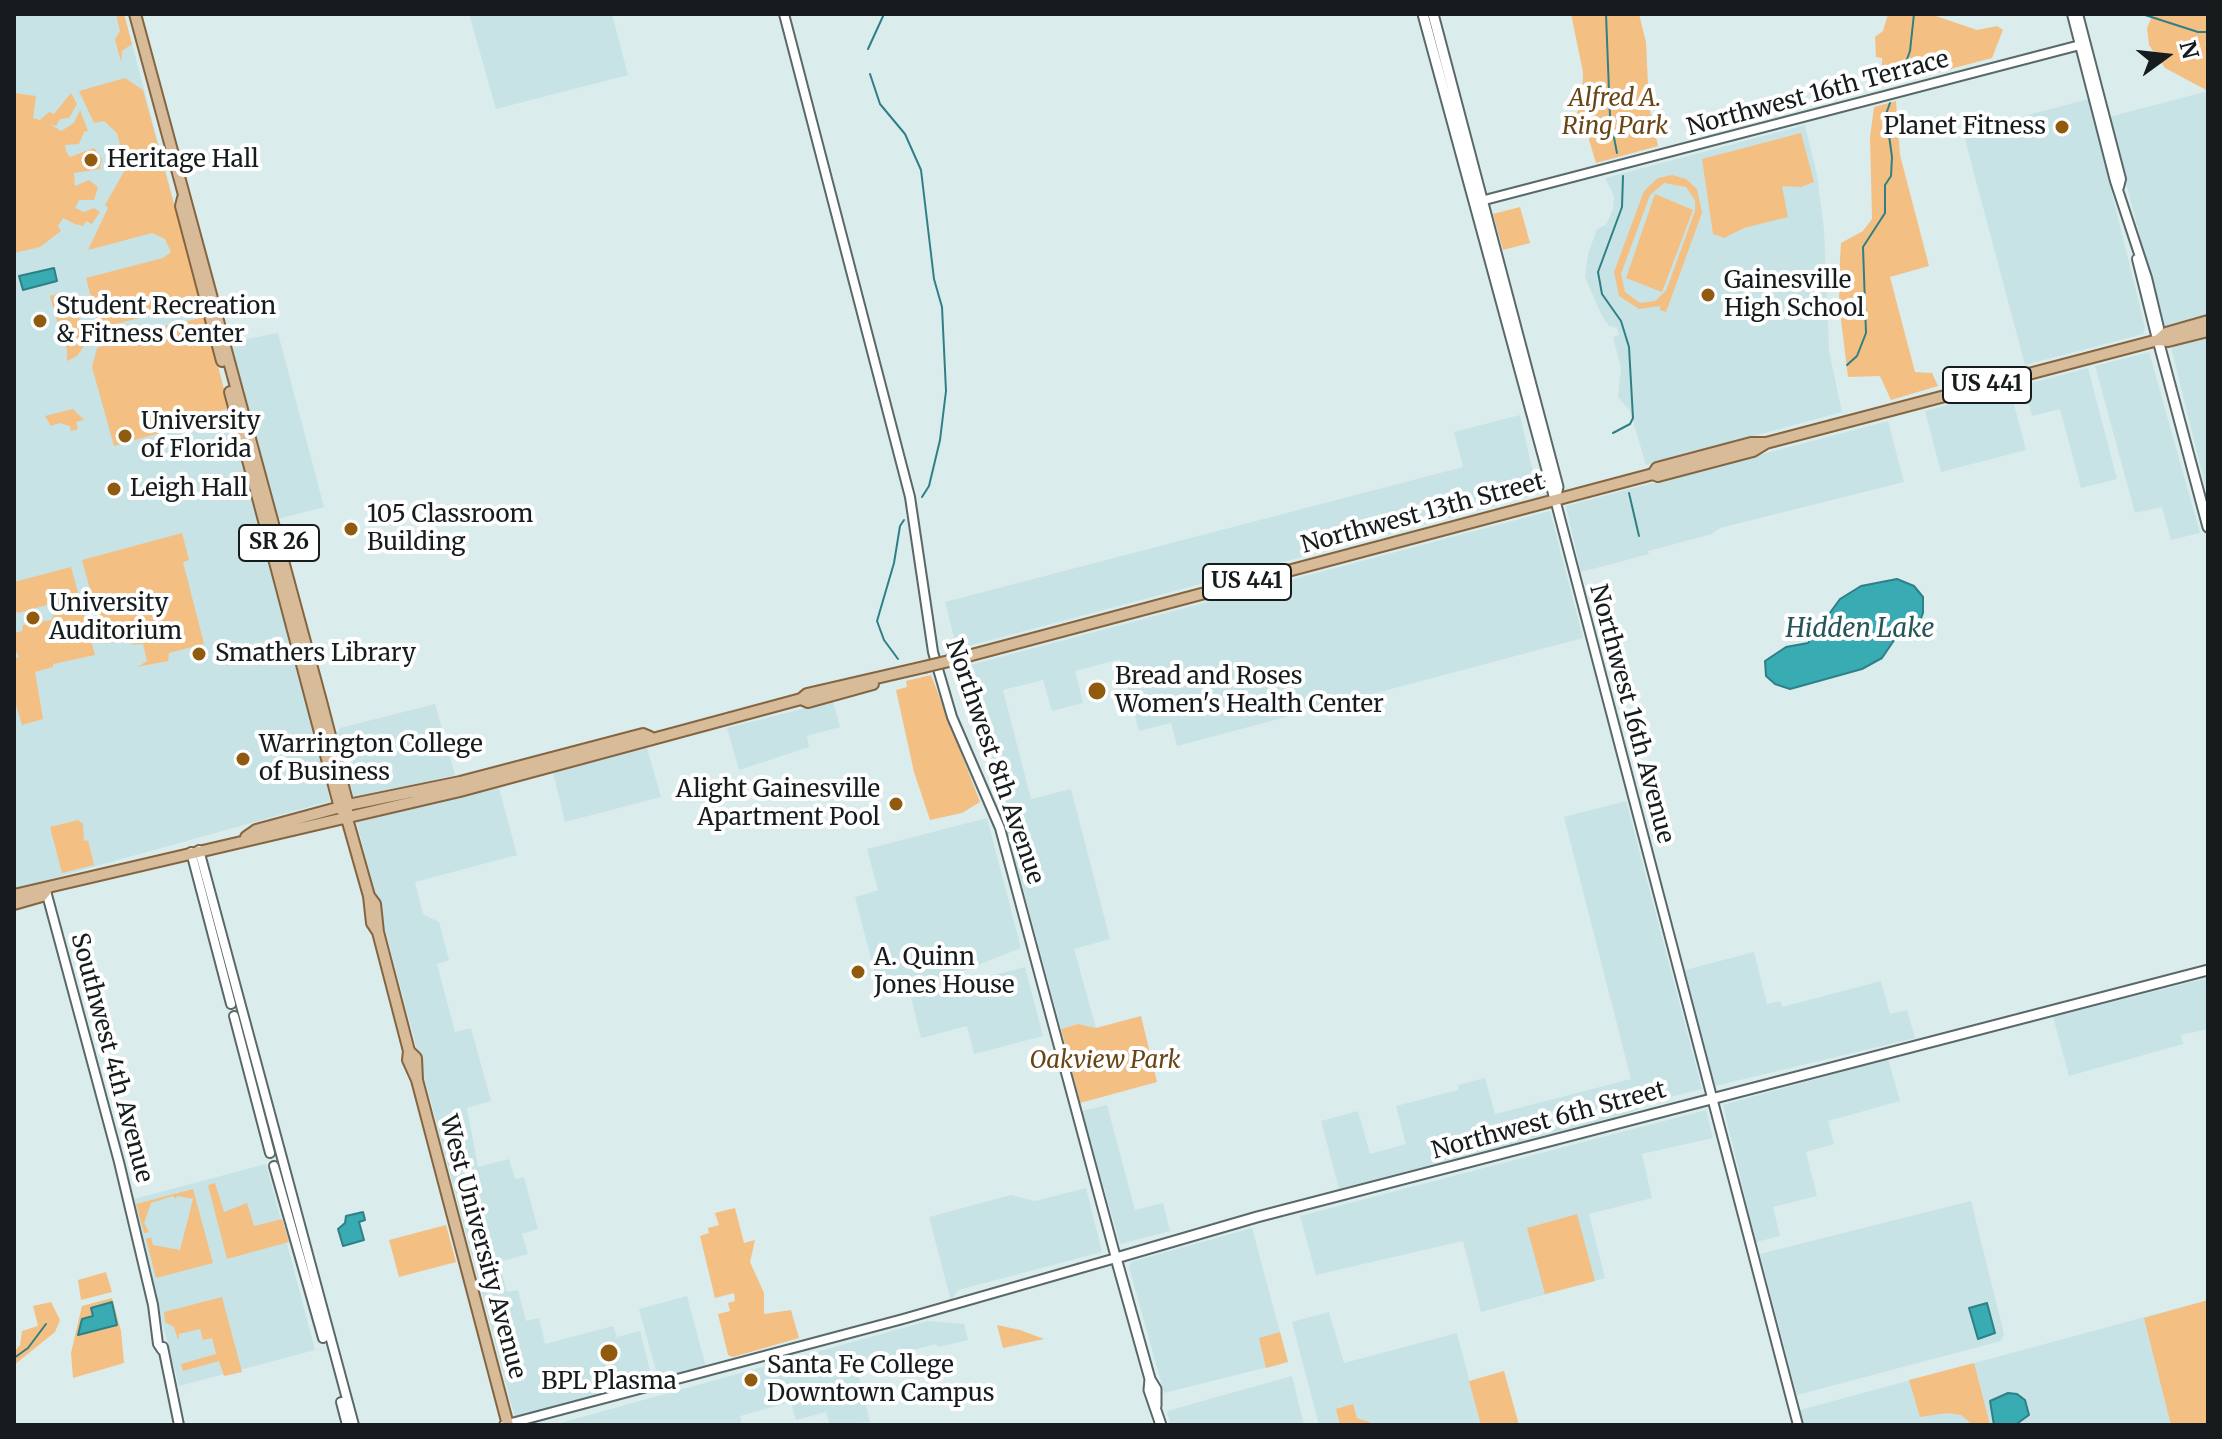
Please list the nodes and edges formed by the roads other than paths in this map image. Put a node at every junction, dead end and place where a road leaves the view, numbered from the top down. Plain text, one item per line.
1 (135, 14) edge
2 (784, 14) edge
3 (1423, 14) edge
4 (1433, 14) edge
5 (2072, 14) edge
6 (2078, 14) edge
7 (2080, 45) junction
8 (2119, 187) junction
9 (1478, 202) junction
10 (2137, 258) junction
11 (2208, 321) edge
12 (2208, 331) edge
13 (2158, 340) junction
14 (1751, 443) junction
15 (1766, 443) junction
16 (1698, 466) junction
17 (1653, 474) junction
18 (1555, 499) junction
19 (2208, 527) edge
20 (345, 809) junction
21 (195, 851) junction
22 (46, 891) junction
23 (14, 895) edge
24 (14, 904) edge
25 (2208, 970) edge
26 (235, 1003) junction
27 (238, 1015) junction
28 (1711, 1099) junction
29 (275, 1152) junction
30 (278, 1165) junction
31 (1116, 1258) junction
32 (179, 1425) edge
33 (347, 1425) edge
34 (354, 1425) edge
35 (506, 1425) edge
36 (1161, 1425) edge
37 (1798, 1425) edge

1 - 20 main road, West University Avenue / SR 26
2 - 31 street, Northwest 8th Avenue
3 - 9 main road
4 - 9 main road
5 - 7 street
6 - 8 street
7 - 8 street
7 - 9 street, Northwest 16th Terrace
8 - 10 street
9 - 18 main road
10 - 13 street
10 - 13 street
11 - 13 main road, Northwest 13th Street / US 441
12 - 13 main road, Northwest 13th Street / US 441
13 - 15 main road, Northwest 13th Street / US 441
13 - 19 main road
14 - 15 main road, Northwest 13th Street / US 441
14 - 16 main road
14 - 17 main road, Northwest 13th Street / US 441
15 - 16 main road, Northwest 13th Street / US 441
16 - 17 main road, Northwest 13th Street / US 441
17 - 18 main road, Northwest 13th Street / US 441
18 - 20 main road, Northwest 13th Street / US 441, bridge
18 - 28 street, Northwest 16th Avenue
20 - 21 main road, US 441
20 - 35 main road, West University Avenue
21 - 22 main road, US 441
21 - 26 street
22 - 23 main road, US 441
22 - 24 main road, US 441
22 - 32 street, Southwest 4th Avenue
25 - 28 main road, Northwest 6th Street
26 - 27 street
26 - 27 street
27 - 29 street
28 - 31 main road, Northwest 6th Street
28 - 37 street, Northwest 16th Avenue
29 - 30 street
29 - 30 street
30 - 33 street
30 - 34 street
31 - 35 street, Northwest 6th Street
31 - 36 main road, Northwest 8th Avenue

